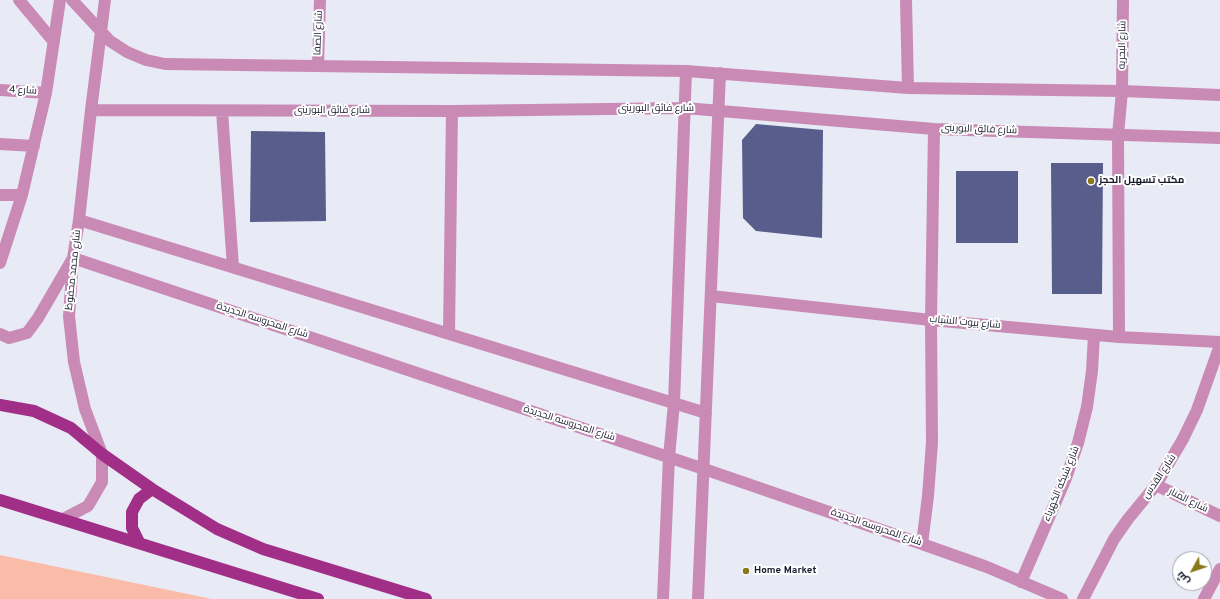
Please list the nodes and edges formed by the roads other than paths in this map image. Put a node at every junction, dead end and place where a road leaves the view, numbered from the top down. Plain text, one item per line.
1 (19, 0) edge
2 (60, 0) edge
3 (72, 0) edge
4 (104, 0) edge
5 (320, 0) edge
6 (906, 0) edge
7 (1123, 0) edge
8 (100, 31) junction
9 (54, 42) junction
10 (318, 66) junction
11 (686, 71) junction
12 (720, 73) junction
13 (908, 88) junction
14 (0, 90) edge
15 (1122, 91) junction
16 (46, 93) junction
17 (1220, 95) edge
18 (685, 108) junction
19 (91, 110) junction
20 (222, 110) junction
21 (718, 110) junction
22 (452, 111) junction
23 (934, 129) junction
24 (1118, 135) junction
25 (1220, 138) edge
26 (0, 144) edge
27 (34, 146) junction
28 (0, 195) edge
29 (22, 196) junction
30 (79, 220) junction
31 (74, 258) junction
32 (0, 263) edge
33 (233, 267) junction
34 (711, 296) junction
35 (931, 320) junction
36 (0, 334) edge
37 (450, 334) junction
38 (1094, 335) junction
39 (1119, 337) junction
40 (1220, 342) edge
41 (1220, 345) edge
42 (674, 402) junction
43 (0, 405) edge
44 (706, 413) junction
45 (102, 454) junction
46 (669, 457) junction
47 (704, 469) junction
48 (1156, 486) junction
49 (152, 489) junction
50 (0, 500) edge
51 (1220, 516) edge
52 (63, 519) junction
53 (138, 542) junction
54 (922, 544) junction
55 (1220, 569) edge
56 (1021, 582) junction
57 (312, 598) edge
58 (426, 599) edge
59 (663, 599) edge
60 (698, 599) edge
61 (1062, 599) edge
62 (1082, 599) edge
63 (1204, 599) edge

1 - 9 street
2 - 9 street
3 - 8 street
4 - 8 street, شارع محمد محفوظ
5 - 10 street, شارع الصفا
6 - 13 street
7 - 15 street, شارع البحريه
8 - 10 street
8 - 19 street, شارع محمد محفوظ
9 - 16 street
10 - 11 street
11 - 12 street
11 - 18 street
12 - 13 street
12 - 21 street
13 - 15 street
14 - 16 street, شارع 4
15 - 17 street
15 - 24 street, شارع البحريه
16 - 27 street
18 - 21 street, شارع فائق البورينى
18 - 22 street, شارع فائق البورينى
18 - 42 street
19 - 20 street, شارع فائق البورينى
19 - 30 street, شارع محمد محفوظ
20 - 22 street, شارع فائق البورينى
20 - 33 street
21 - 23 street, شارع فائق البورينى
21 - 34 street
22 - 37 street
23 - 24 street, شارع فائق البورينى
23 - 35 street
24 - 25 street, شارع فائق البورينى
24 - 39 street, شارع البحريه
26 - 27 street
27 - 29 street
28 - 29 street
29 - 32 street
30 - 31 street, شارع محمد محفوظ
30 - 33 street
31 - 36 street
31 - 45 street, شارع محمد محفوظ
31 - 46 street, شارع المحروسه الجديدة
33 - 37 street
34 - 35 street, شارع بيوت الشباب
34 - 44 street
35 - 38 street, شارع بيوت الشباب
35 - 54 street
37 - 42 street
38 - 39 street, شارع بيوت الشباب
38 - 56 street, شارع شبكه الكهرباء
39 - 40 street, شارع بيوت الشباب
41 - 48 street, شارع القدس
42 - 44 street
42 - 46 street
43 - 45 main road
44 - 47 street
45 - 49 main road
45 - 52 street, شارع محمد محفوظ
46 - 47 street, شارع المحروسه الجديدة
46 - 59 street
47 - 54 street, شارع المحروسه الجديدة
47 - 60 street
48 - 51 street, شارع المنار
48 - 62 street, شارع القدس
49 - 53 main road
49 - 58 main road
50 - 52 main road
52 - 53 main road
53 - 57 main road
54 - 56 street, شارع المحروسه الجديدة
55 - 63 street
56 - 61 street, شارع المحروسه الجديدة

